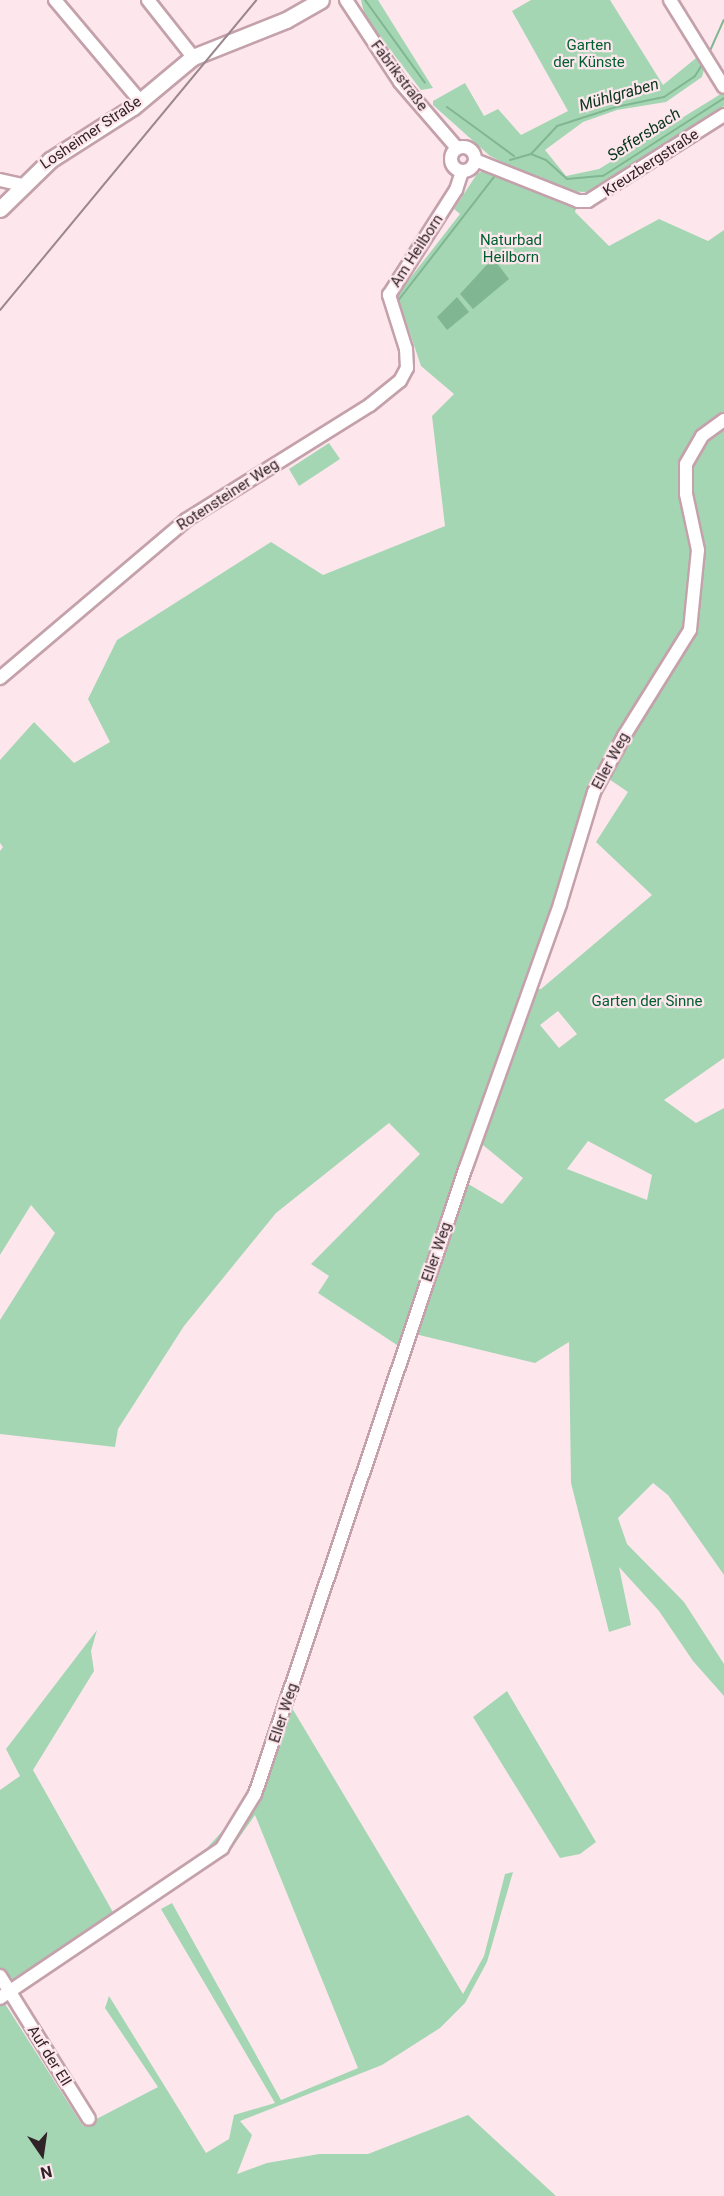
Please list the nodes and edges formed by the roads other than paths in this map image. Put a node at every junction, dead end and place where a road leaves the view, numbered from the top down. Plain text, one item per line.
1 (55, 0) edge
2 (148, 0) edge
3 (321, 0) edge
4 (346, 0) edge
5 (670, 0) edge
6 (193, 57) junction
7 (724, 87) edge
8 (140, 102) junction
9 (724, 115) edge
10 (457, 148) junction
11 (475, 160) junction
12 (462, 171) junction
13 (0, 180) edge
14 (21, 184) junction
15 (0, 209) edge
16 (406, 368) joint
17 (724, 420) edge
18 (0, 678) edge
19 (0, 1976) edge
20 (4, 1995) edge
21 (89, 2119) dead end

1 - 8 street
2 - 6 street
3 - 6 main road, Losheimer Straße
4 - 10 street, Fabrikstraße
5 - 7 street
6 - 8 main road, Losheimer Straße
8 - 14 main road, Losheimer Straße
9 - 11 street, Kreuzbergstraße
10 - 11 street, Fabrikstraße
10 - 12 street, Fabrikstraße
11 - 12 street
12 - 16 street, Am Heilborn
13 - 14 street
14 - 15 main road, Losheimer Straße
16 - 18 street, Rotensteiner Weg
17 - 20 street, Eller Weg
19 - 20 street, Auf der Ell
20 - 21 street, Auf der Ell

